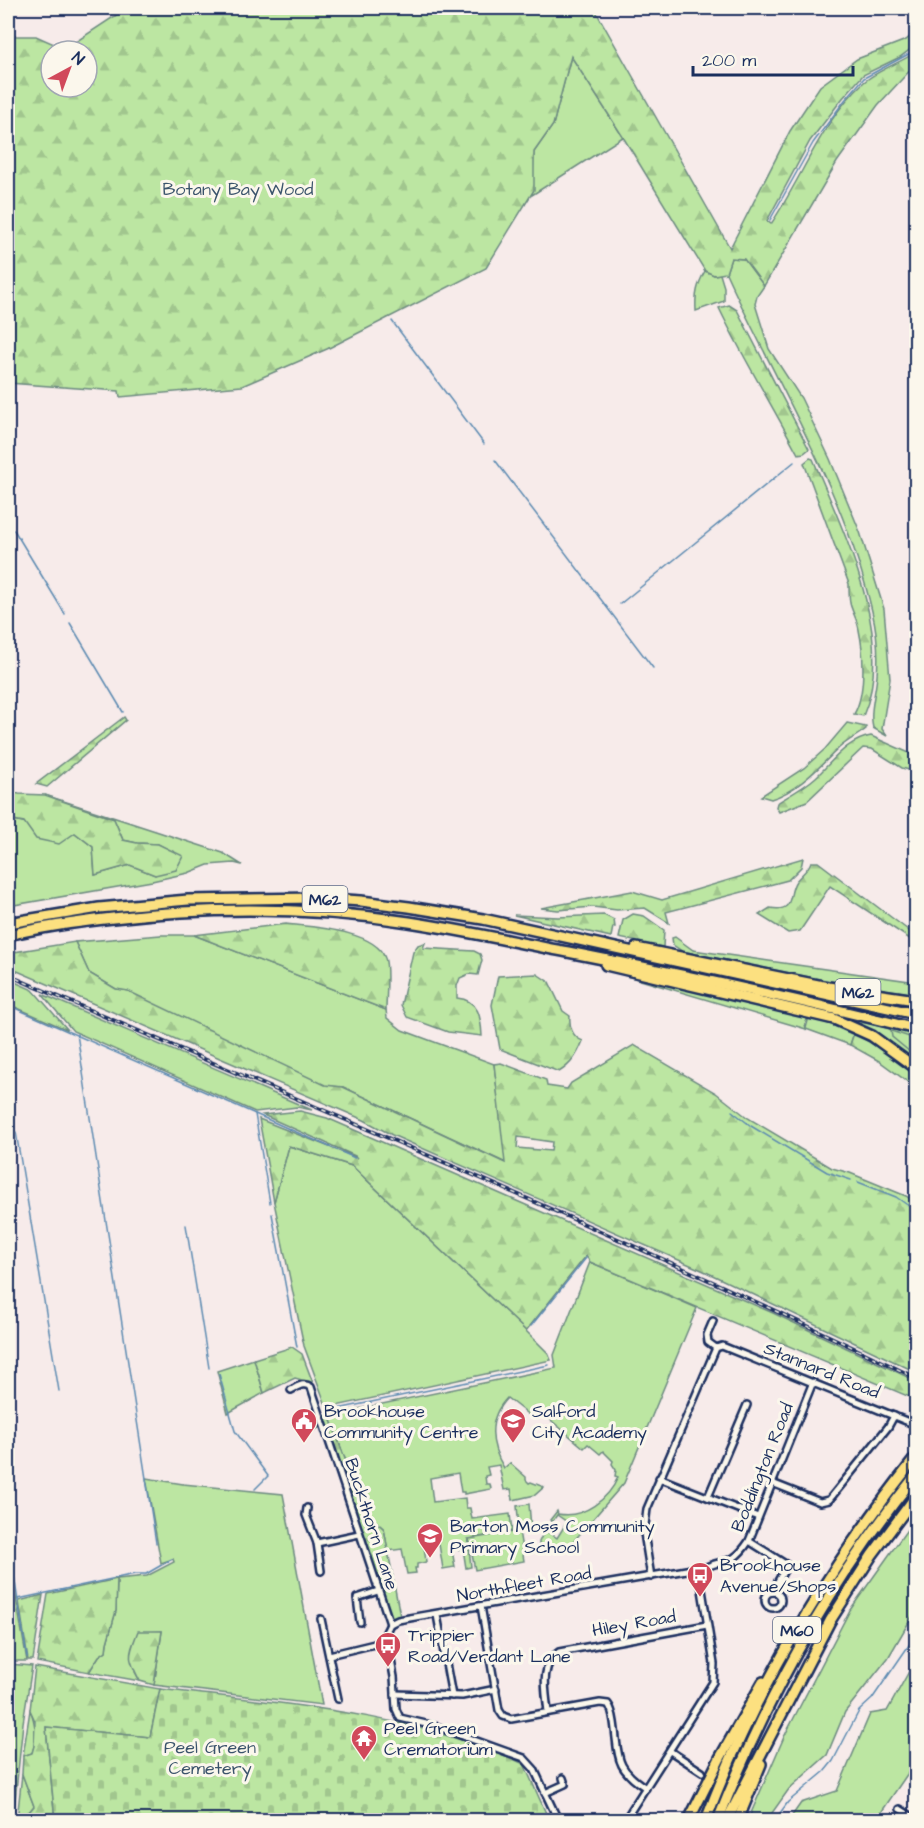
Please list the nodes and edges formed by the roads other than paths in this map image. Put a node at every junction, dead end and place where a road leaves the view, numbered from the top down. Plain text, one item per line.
1 (8, 923) edge
2 (8, 935) edge
3 (607, 945) junction
4 (566, 952) junction
5 (820, 993) junction
6 (916, 1000) edge
7 (916, 1006) edge
8 (842, 1010) junction
9 (916, 1014) edge
10 (916, 1024) edge
11 (916, 1029) edge
12 (916, 1068) edge
13 (713, 1321) dead end
14 (716, 1348) junction
15 (813, 1382) junction
16 (291, 1390) dead end
17 (747, 1405) dead end
18 (894, 1416) junction
19 (916, 1425) edge
20 (916, 1457) edge
21 (916, 1475) edge
22 (659, 1478) junction
23 (772, 1483) junction
24 (916, 1496) edge
25 (708, 1497) junction
26 (307, 1508) dead end
27 (758, 1517) junction
28 (359, 1534) junction
29 (749, 1541) junction
30 (317, 1543) junction
31 (321, 1571) dead end
32 (699, 1571) junction
33 (651, 1577) junction
34 (378, 1591) junction
35 (772, 1592) dead end
36 (481, 1606) junction
37 (437, 1614) junction
38 (321, 1619) dead end
39 (360, 1622) dead end
40 (390, 1623) junction
41 (707, 1625) junction
42 (387, 1641) junction
43 (328, 1655) junction
44 (782, 1657) junction
45 (496, 1689) junction
46 (395, 1694) junction
47 (452, 1696) junction
48 (338, 1699) dead end
49 (548, 1712) junction
50 (777, 1722) junction
51 (670, 1750) junction
52 (702, 1772) dead end
53 (563, 1778) dead end
54 (646, 1788) junction
55 (545, 1793) junction
56 (900, 1809) dead end
57 (916, 1819) edge
58 (558, 1821) edge
59 (624, 1821) edge
60 (689, 1821) edge
61 (706, 1821) edge
62 (718, 1821) edge
63 (727, 1821) edge
64 (738, 1821) edge

1 - 3 highway, M62
2 - 4 highway, M62
3 - 5 highway, M62
3 - 6 highway, M62
4 - 8 highway, M62
4 - 12 highway, M62
5 - 7 highway
5 - 9 highway
8 - 10 highway
8 - 11 highway, M62
13 - 14 street
14 - 15 street, Stannard Road
14 - 22 street
15 - 18 street, Stannard Road
15 - 23 street, Boddington Road
16 - 28 street, Buckthorn Lane
17 - 25 street
18 - 19 street, Stannard Road
18 - 23 street
20 - 44 highway, M60
21 - 62 highway, M60
22 - 25 street
22 - 33 street
23 - 27 street, Boddington Road
24 - 50 highway, M60
25 - 27 street
26 - 30 street
27 - 29 street, Boddington Road
28 - 30 street
28 - 34 street, Buckthorn Lane
29 - 32 street, Boddington Road
29 - 35 street
30 - 31 street
32 - 33 street, Northfleet Road
32 - 41 street
33 - 36 street, Northfleet Road
34 - 39 street
34 - 40 street, Buckthorn Lane
36 - 37 street, Northfleet Road
36 - 45 street
37 - 40 street, Northfleet Road
37 - 47 street
38 - 43 street
40 - 42 street
41 - 49 street, Hiley Road
41 - 51 street
42 - 43 street
42 - 46 street
43 - 48 street
44 - 60 highway
44 - 61 highway, M60
45 - 47 street
45 - 49 street
46 - 47 street
46 - 55 street
49 - 54 street
50 - 63 highway
50 - 64 highway, M60
51 - 52 street
51 - 54 street
53 - 55 street
54 - 59 street
55 - 58 street
56 - 57 street

